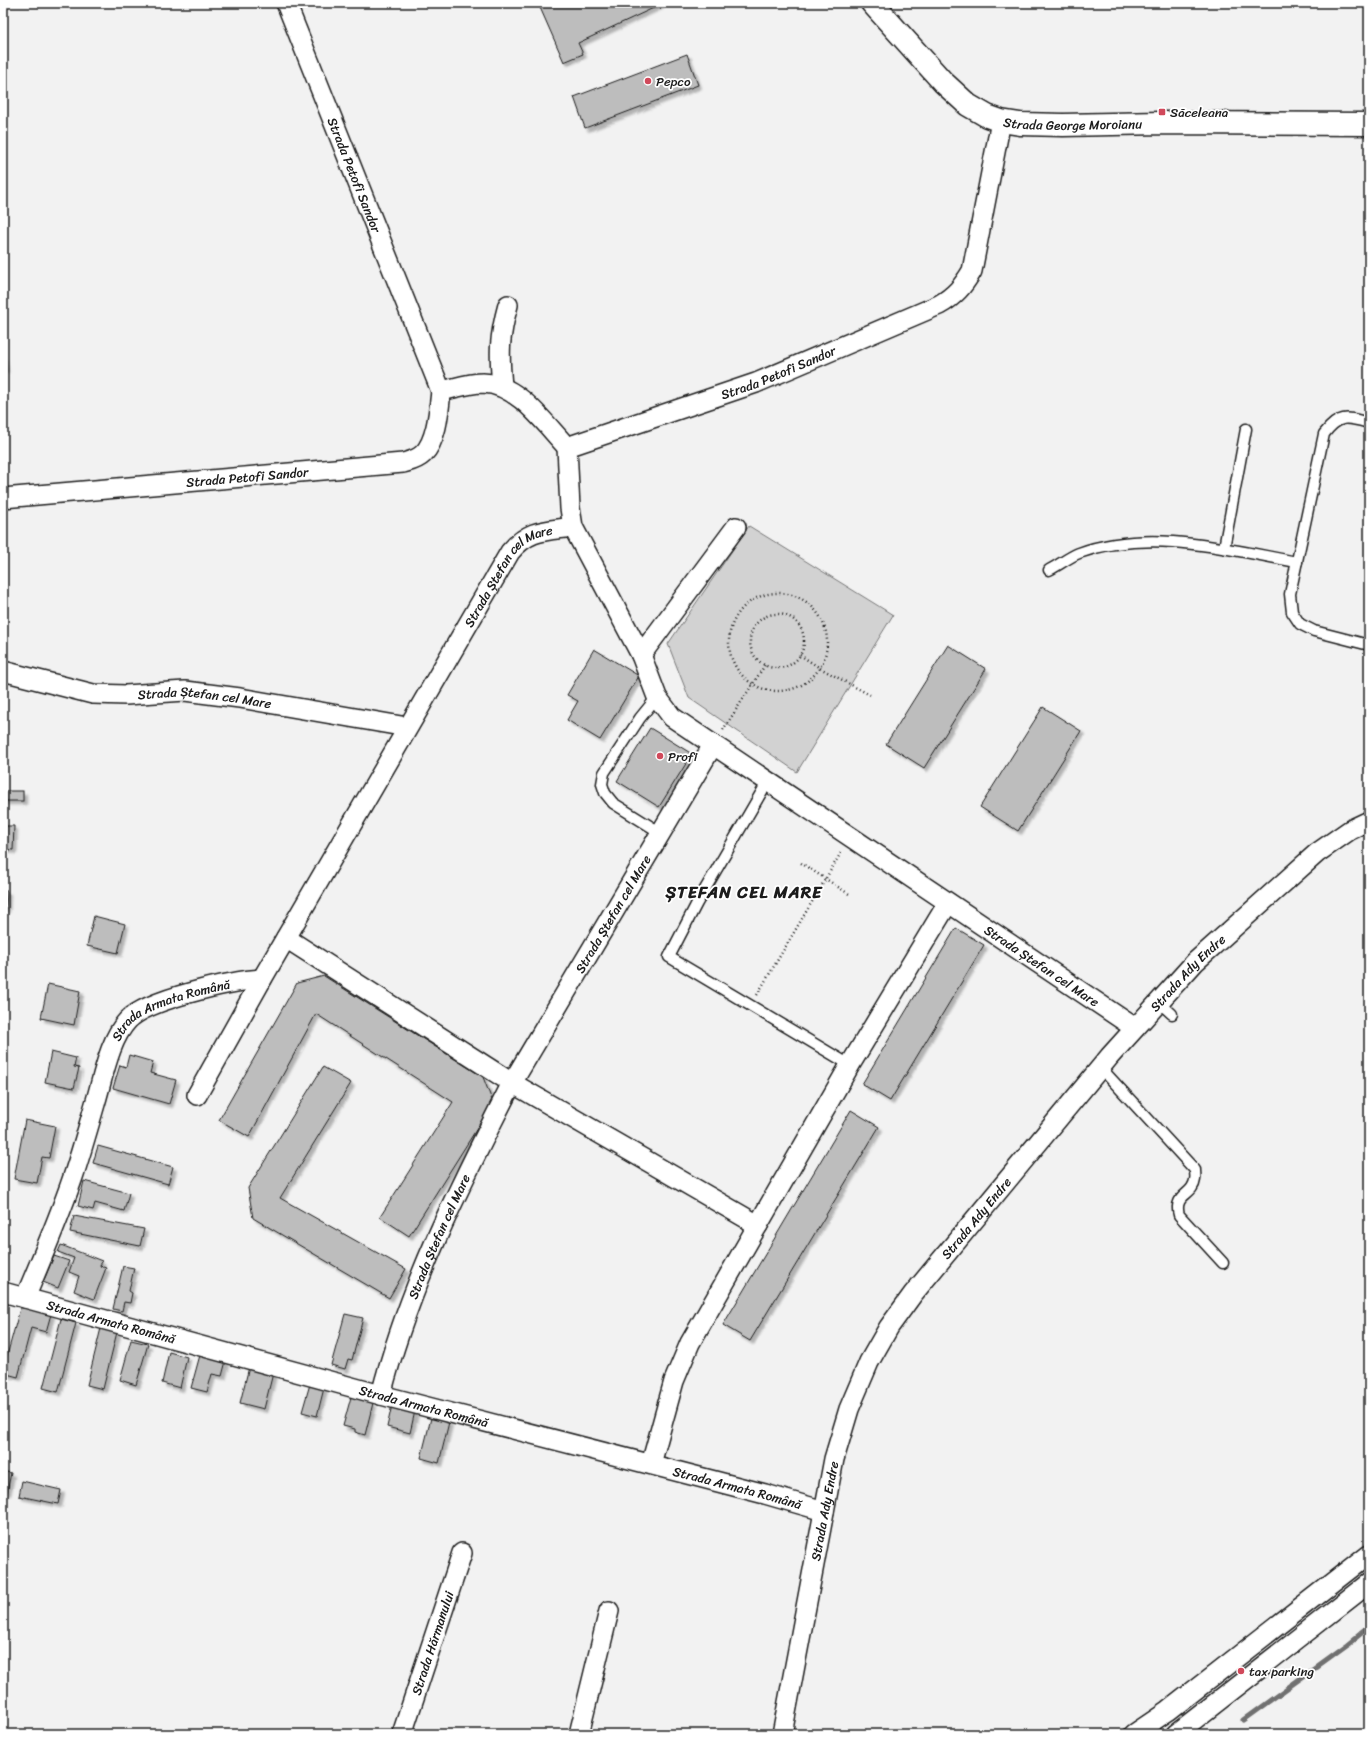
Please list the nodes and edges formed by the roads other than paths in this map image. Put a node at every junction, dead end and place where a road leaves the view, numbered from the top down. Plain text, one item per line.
1 (286, 3) edge
2 (872, 3) edge
3 (1001, 121) junction
4 (1369, 124) edge
5 (508, 305) dead end
6 (502, 386) junction
7 (441, 391) junction
8 (1369, 423) edge
9 (1246, 429) dead end
10 (567, 447) junction
11 (3, 498) edge
12 (573, 527) junction
13 (736, 527) dead end
14 (1224, 548) junction
15 (1297, 562) junction
16 (1049, 570) dead end
17 (1369, 645) edge
18 (640, 655) junction
19 (3, 671) edge
20 (657, 697) junction
21 (407, 727) junction
22 (714, 745) junction
23 (768, 781) junction
24 (1369, 821) edge
25 (661, 833) junction
26 (948, 903) junction
27 (286, 938) junction
28 (262, 979) junction
29 (1135, 1028) junction
30 (850, 1065) junction
31 (1100, 1067) junction
32 (512, 1083) junction
33 (197, 1095) dead end
34 (758, 1225) junction
35 (1223, 1263) dead end
36 (3, 1292) edge
37 (25, 1298) junction
38 (380, 1394) junction
39 (651, 1464) junction
40 (824, 1511) junction
41 (462, 1553) dead end
42 (1369, 1554) edge
43 (1369, 1583) edge
44 (609, 1611) dead end
45 (402, 1734) edge
46 (579, 1734) edge
47 (782, 1734) edge
48 (1134, 1734) edge
49 (1176, 1734) edge

1 - 7 street, Strada Petofi Sandor
2 - 3 main road, Strada George Moroianu
3 - 4 main road, Strada George Moroianu
3 - 10 street, Strada Petofi Sandor
5 - 6 street
6 - 7 street
6 - 10 street
7 - 11 street, Strada Petofi Sandor
8 - 15 lane
9 - 14 lane
10 - 12 street, Strada Ștefan cel Mare
12 - 18 street, Strada Ștefan cel Mare
12 - 21 street, Strada Ștefan cel Mare
13 - 18 street
14 - 15 lane
14 - 16 lane
15 - 17 lane
18 - 20 street, Strada Ștefan cel Mare
19 - 21 street, Strada Ștefan cel Mare
20 - 22 street, Strada Ștefan cel Mare
20 - 25 lane
21 - 27 street, Strada Ștefan cel Mare
22 - 23 street, Strada Ștefan cel Mare
22 - 25 street, Strada Ștefan cel Mare
23 - 26 street, Strada Ștefan cel Mare
23 - 30 lane
24 - 29 street, Strada Ady Endre
25 - 32 street, Strada Ștefan cel Mare
26 - 29 street, Strada Ștefan cel Mare
26 - 30 street
27 - 28 street, Strada Ștefan cel Mare
27 - 32 street
28 - 33 street, Strada Ștefan cel Mare
28 - 37 street, Strada Armata Română
29 - 31 street, Strada Ady Endre
30 - 34 street
31 - 35 lane
31 - 40 street, Strada Ady Endre
32 - 34 street
32 - 38 street, Strada Ștefan cel Mare
34 - 39 street
36 - 37 street, Strada Armata Română
37 - 38 street, Strada Armata Română
38 - 39 street, Strada Armata Română
39 - 40 street, Strada Armata Română
40 - 47 street, Strada Ady Endre
41 - 45 street, Strada Hărmanului
42 - 48 street
43 - 49 street
44 - 46 street

